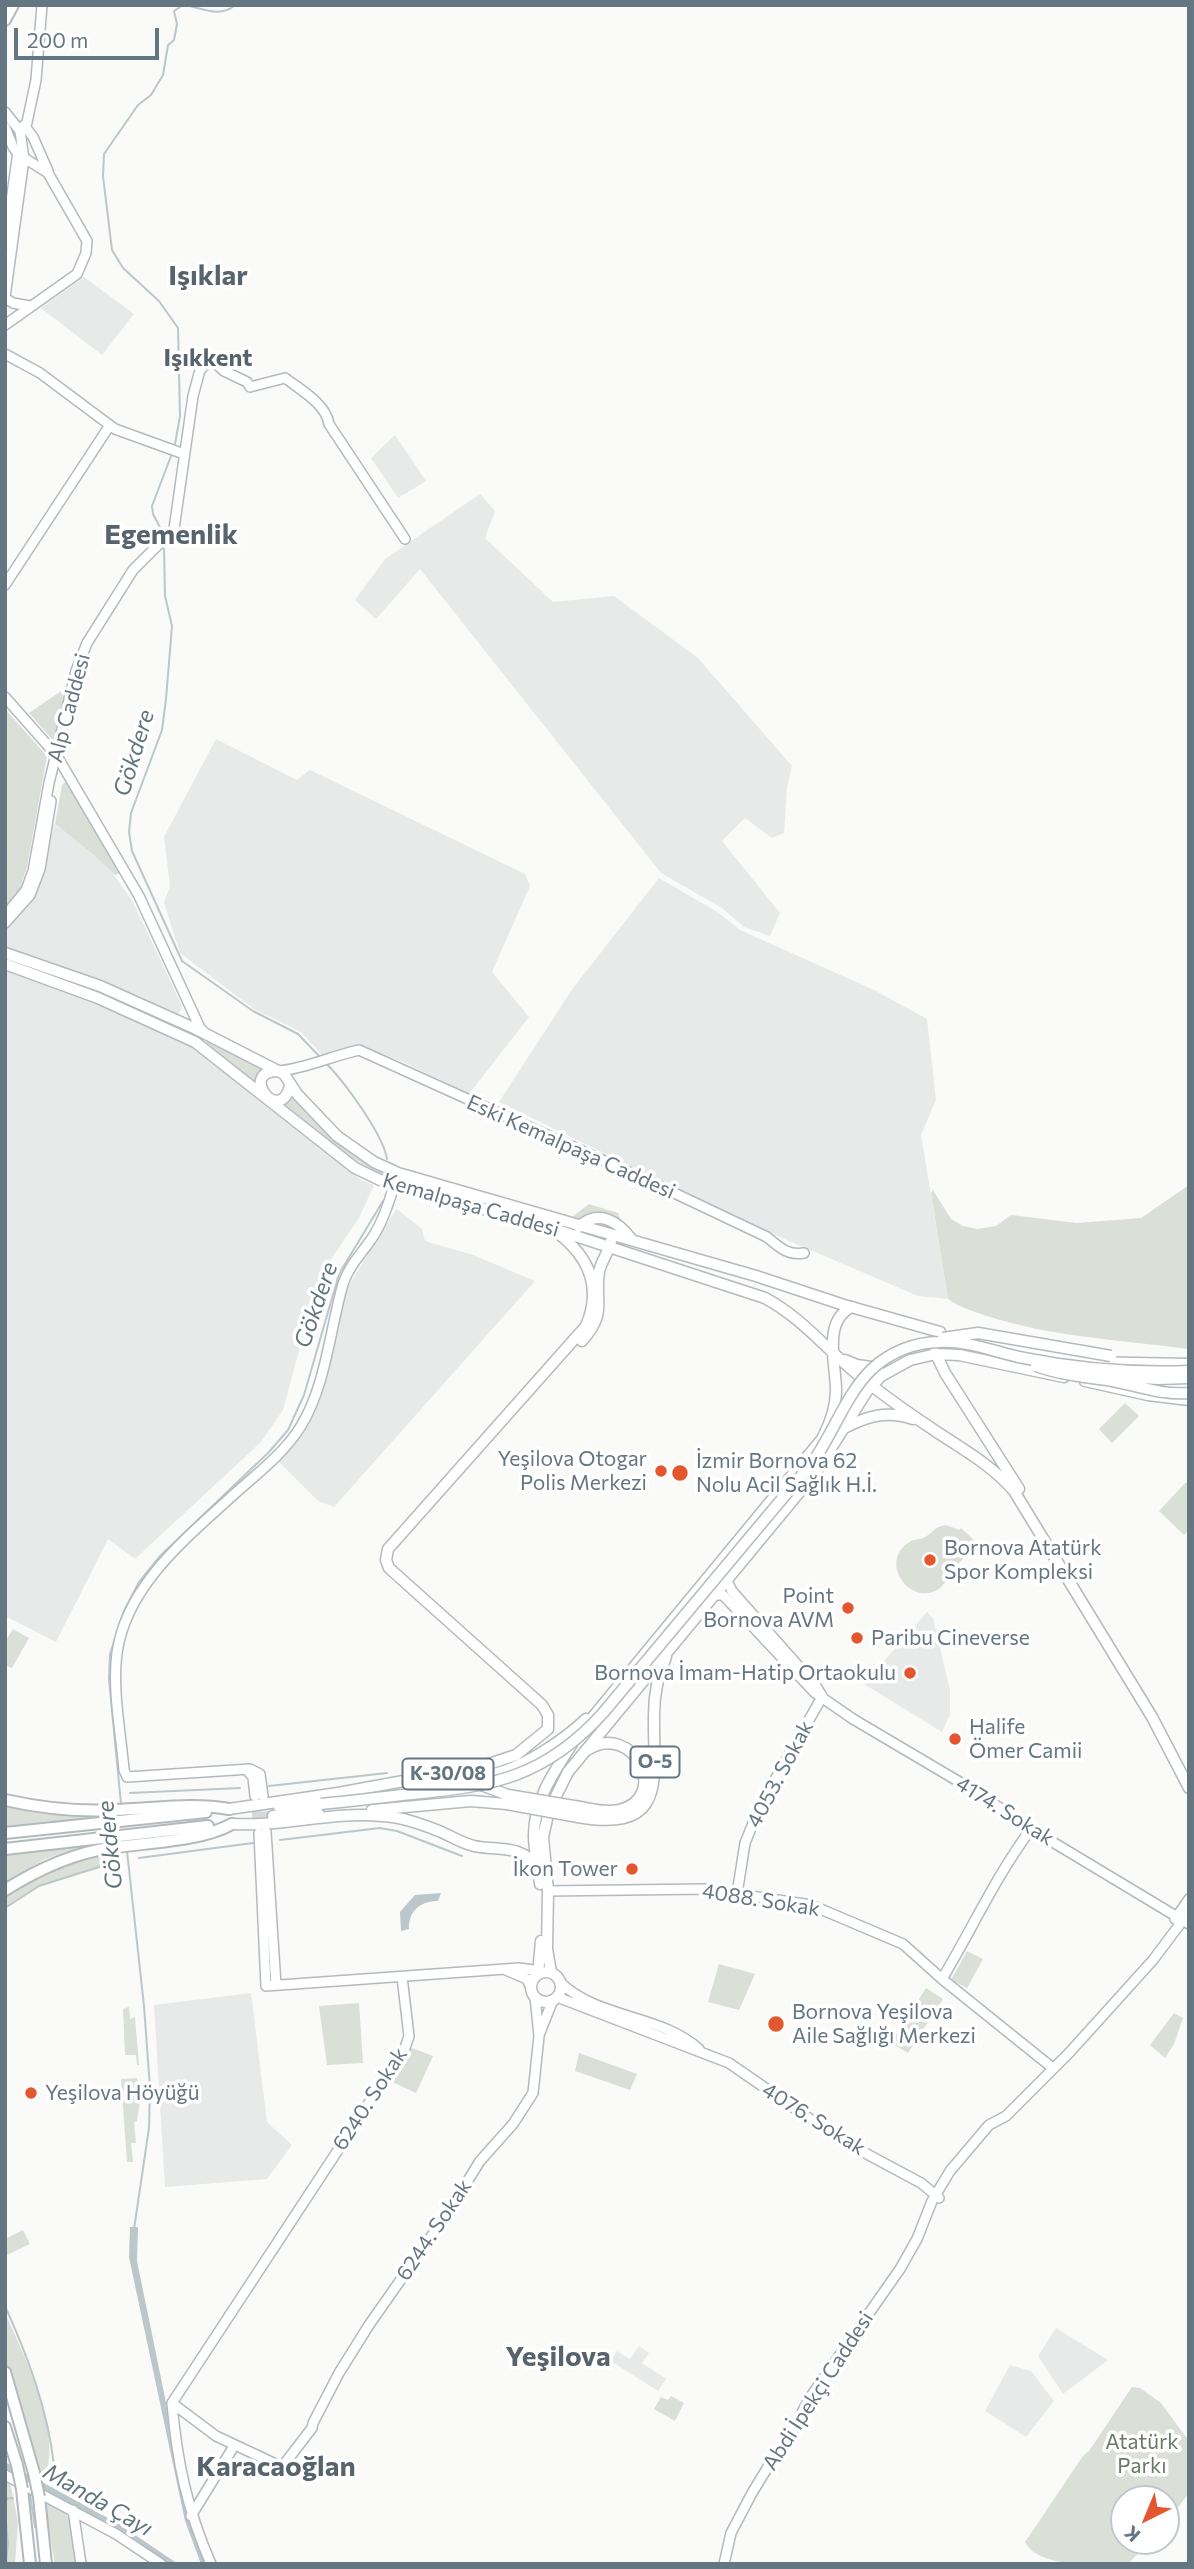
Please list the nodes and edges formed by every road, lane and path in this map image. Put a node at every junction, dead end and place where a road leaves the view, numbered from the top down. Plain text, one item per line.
1 (13, 5) edge
2 (42, 5) edge
3 (5, 20) edge
4 (6, 115) edge
5 (5, 127) edge
6 (26, 127) junction
7 (37, 150) junction
8 (23, 157) junction
9 (48, 173) junction
10 (5, 244) edge
11 (5, 298) edge
12 (30, 306) junction
13 (5, 325) edge
14 (8, 354) edge
15 (110, 425) junction
16 (184, 454) junction
17 (405, 539) dead end
18 (5, 585) edge
19 (5, 697) edge
20 (5, 704) edge
21 (57, 756) junction
22 (54, 767) junction
23 (50, 781) junction
24 (84, 804) junction
25 (5, 916) edge
26 (5, 923) edge
27 (5, 953) edge
28 (5, 964) edge
29 (186, 998) junction
30 (186, 1025) junction
31 (175, 1031) junction
32 (209, 1036) junction
33 (298, 1069) junction
34 (280, 1072) junction
35 (290, 1086) junction
36 (266, 1097) junction
37 (394, 1185) junction
38 (581, 1225) junction
39 (545, 1226) junction
40 (610, 1234) junction
41 (575, 1235) junction
42 (633, 1241) junction
43 (608, 1250) junction
44 (579, 1253) junction
45 (804, 1253) dead end
46 (852, 1307) junction
47 (931, 1337) junction
48 (975, 1340) dead end
49 (832, 1353) junction
50 (933, 1353) junction
51 (958, 1355) junction
52 (1049, 1355) junction
53 (900, 1364) junction
54 (1189, 1364) edge
55 (1140, 1365) junction
56 (1172, 1365) junction
57 (1036, 1366) junction
58 (1189, 1371) edge
59 (1044, 1374) junction
60 (948, 1378) junction
61 (1074, 1379) junction
62 (1189, 1380) edge
63 (1170, 1384) junction
64 (872, 1385) junction
65 (836, 1391) junction
66 (1189, 1393) edge
67 (1189, 1400) edge
68 (858, 1404) junction
69 (921, 1422) junction
70 (844, 1429) junction
71 (386, 1560) junction
72 (726, 1579) junction
73 (714, 1595) junction
74 (670, 1648) junction
75 (822, 1697) junction
76 (602, 1704) junction
77 (580, 1754) junction
78 (1189, 1775) edge
79 (459, 1780) junction
80 (1189, 1788) edge
81 (338, 1793) junction
82 (259, 1796) tunnel mouth
83 (5, 1800) edge
84 (508, 1800) junction
85 (229, 1809) junction
86 (322, 1811) junction
87 (579, 1812) junction
88 (102, 1816) junction
89 (232, 1824) joint
90 (1031, 1829) junction
91 (5, 1832) edge
92 (106, 1843) junction
93 (5, 1849) edge
94 (539, 1870) junction
95 (5, 1890) edge
96 (545, 1891) junction
97 (737, 1894) junction
98 (1189, 1899) edge
99 (1184, 1918) edge
100 (541, 1956) junction
101 (519, 1968) junction
102 (504, 1970) junction
103 (551, 1972) junction
104 (538, 1974) junction
105 (402, 1977) junction
106 (942, 1979) junction
107 (561, 1983) junction
108 (276, 1984) junction
109 (533, 1992) junction
110 (555, 1998) junction
111 (538, 2036) junction
112 (700, 2050) junction
113 (1049, 2065) junction
114 (998, 2119) junction
115 (959, 2162) junction
116 (933, 2192) junction
117 (5, 2372) edge
118 (172, 2403) junction
119 (5, 2427) edge
120 (233, 2446) junction
121 (7, 2475) edge
122 (73, 2510) junction
123 (41, 2512) junction
124 (26, 2515) junction
125 (191, 2516) junction
126 (22, 2564) edge
127 (30, 2564) edge
128 (46, 2564) edge
129 (53, 2564) edge
130 (80, 2564) edge
131 (161, 2564) edge
132 (211, 2564) edge
133 (724, 2564) edge

1 - 3 highway
2 - 6 street
4 - 6 street
4 - 8 street
5 - 8 street
6 - 7 street
7 - 8 street
7 - 9 street
8 - 9 street
8 - 10 street
8 - 11 street
9 - 12 street
11 - 12 street
12 - 13 street
14 - 15 street
15 - 16 street
15 - 18 street
16 - 17 street, Alp Caddesi
16 - 21 street, Alp Caddesi
19 - 21 street
20 - 22 street
21 - 22 street, Alp Caddesi
21 - 24 street
22 - 23 street, Alp Caddesi
23 - 24 street
23 - 25 street, Alp Caddesi
23 - 26 street, Alp Caddesi
24 - 29 street
27 - 30 main road
28 - 31 main road, Kemalpaşa Caddesi
29 - 30 street
29 - 32 street
30 - 31 street
30 - 32 main road
31 - 36 main road, Kemalpaşa Caddesi
32 - 34 main road
33 - 34 street, Eski Kemalpaşa Caddesi
33 - 35 street
33 - 45 street, Eski Kemalpaşa Caddesi
34 - 35 main road
34 - 36 main road
35 - 36 main road
35 - 38 main road, Kemalpaşa Caddesi
36 - 37 main road, Kemalpaşa Caddesi
37 - 39 main road, Kemalpaşa Caddesi
37 - 82 street
38 - 40 main road, Kemalpaşa Caddesi
38 - 41 main road
38 - 42 main road
39 - 41 main road, Kemalpaşa Caddesi
39 - 44 main road
40 - 42 main road, Kemalpaşa Caddesi
40 - 43 main road
41 - 43 main road, Kemalpaşa Caddesi
41 - 44 main road
42 - 46 main road, Kemalpaşa Caddesi
43 - 44 main road
43 - 49 main road
43 - 71 main road
44 - 71 main road
46 - 47 main road, Kemalpaşa Caddesi
46 - 49 main road
47 - 55 main road, bridge
47 - 58 main road, bridge
47 - 86 main road, bridge
48 - 52 main road
49 - 53 main road
49 - 64 main road
49 - 65 main road
50 - 51 main road
50 - 53 main road
50 - 60 main road
51 - 59 main road
51 - 60 main road
52 - 55 main road
52 - 59 main road
53 - 64 main road
54 - 56 main road
55 - 56 main road
56 - 63 main road
57 - 62 main road, bridge
57 - 66 main road, bridge
57 - 86 main road, bridge
59 - 61 main road
60 - 78 main road
61 - 63 main road
61 - 67 main road
62 - 63 main road
64 - 68 main road
64 - 69 main road
65 - 68 main road
65 - 76 main road
68 - 70 main road
69 - 70 main road
69 - 80 main road
70 - 72 main road
71 - 81 main road, K-30/08
72 - 73 main road
72 - 75 street, 4174. Sokak
73 - 74 main road
73 - 75 street, 4174. Sokak
74 - 77 main road
74 - 87 main road, O-5
75 - 90 street, 4174. Sokak
75 - 97 street, 4053. Sokak
76 - 79 main road
76 - 94 main road
77 - 87 main road, O-5
77 - 96 main road
79 - 81 main road
79 - 84 main road
81 - 85 main road, K-30/08
83 - 88 highway, K-30/08
84 - 86 main road, O-5
84 - 87 main road, O-5, bridge
85 - 86 main road
85 - 88 highway, K-30/08
86 - 89 main road
86 - 94 main road, K-30/08
88 - 91 highway
89 - 92 highway
90 - 99 street, 4174. Sokak
90 - 106 street
92 - 93 highway
92 - 95 highway
94 - 96 main road
96 - 97 street, 4088. Sokak
96 - 100 main road
96 - 103 main road
97 - 106 street, 4088. Sokak
98 - 99 street, Abdi İpekçi Caddesi
99 - 113 street, Abdi İpekçi Caddesi
99 - 114 street, Abdi İpekçi Caddesi
100 - 101 street
100 - 104 main road
101 - 102 street
101 - 104 street
102 - 105 street
102 - 109 street
103 - 104 main road
103 - 107 main road
104 - 109 main road
105 - 108 street
105 - 118 street, 6240. Sokak
106 - 113 street, 4088. Sokak
107 - 110 main road
107 - 112 street, 4076. Sokak
108 - 108 street
109 - 110 main road
109 - 111 street, 6244. Sokak
110 - 111 street, 6244. Sokak
110 - 112 street, 4076. Sokak
111 - 120 street, 6244. Sokak
112 - 116 street, 4076. Sokak
113 - 114 street, Abdi İpekçi Caddesi
114 - 115 street, Abdi İpekçi Caddesi
115 - 116 street, Abdi İpekçi Caddesi
115 - 116 street, Abdi İpekçi Caddesi
116 - 133 street, Abdi İpekçi Caddesi
117 - 123 highway, bridge
118 - 120 street
118 - 125 street
119 - 124 highway, bridge
120 - 125 street
121 - 122 street
122 - 130 street
122 - 131 street
123 - 128 highway
123 - 129 highway
124 - 126 highway
124 - 127 highway
125 - 132 street

